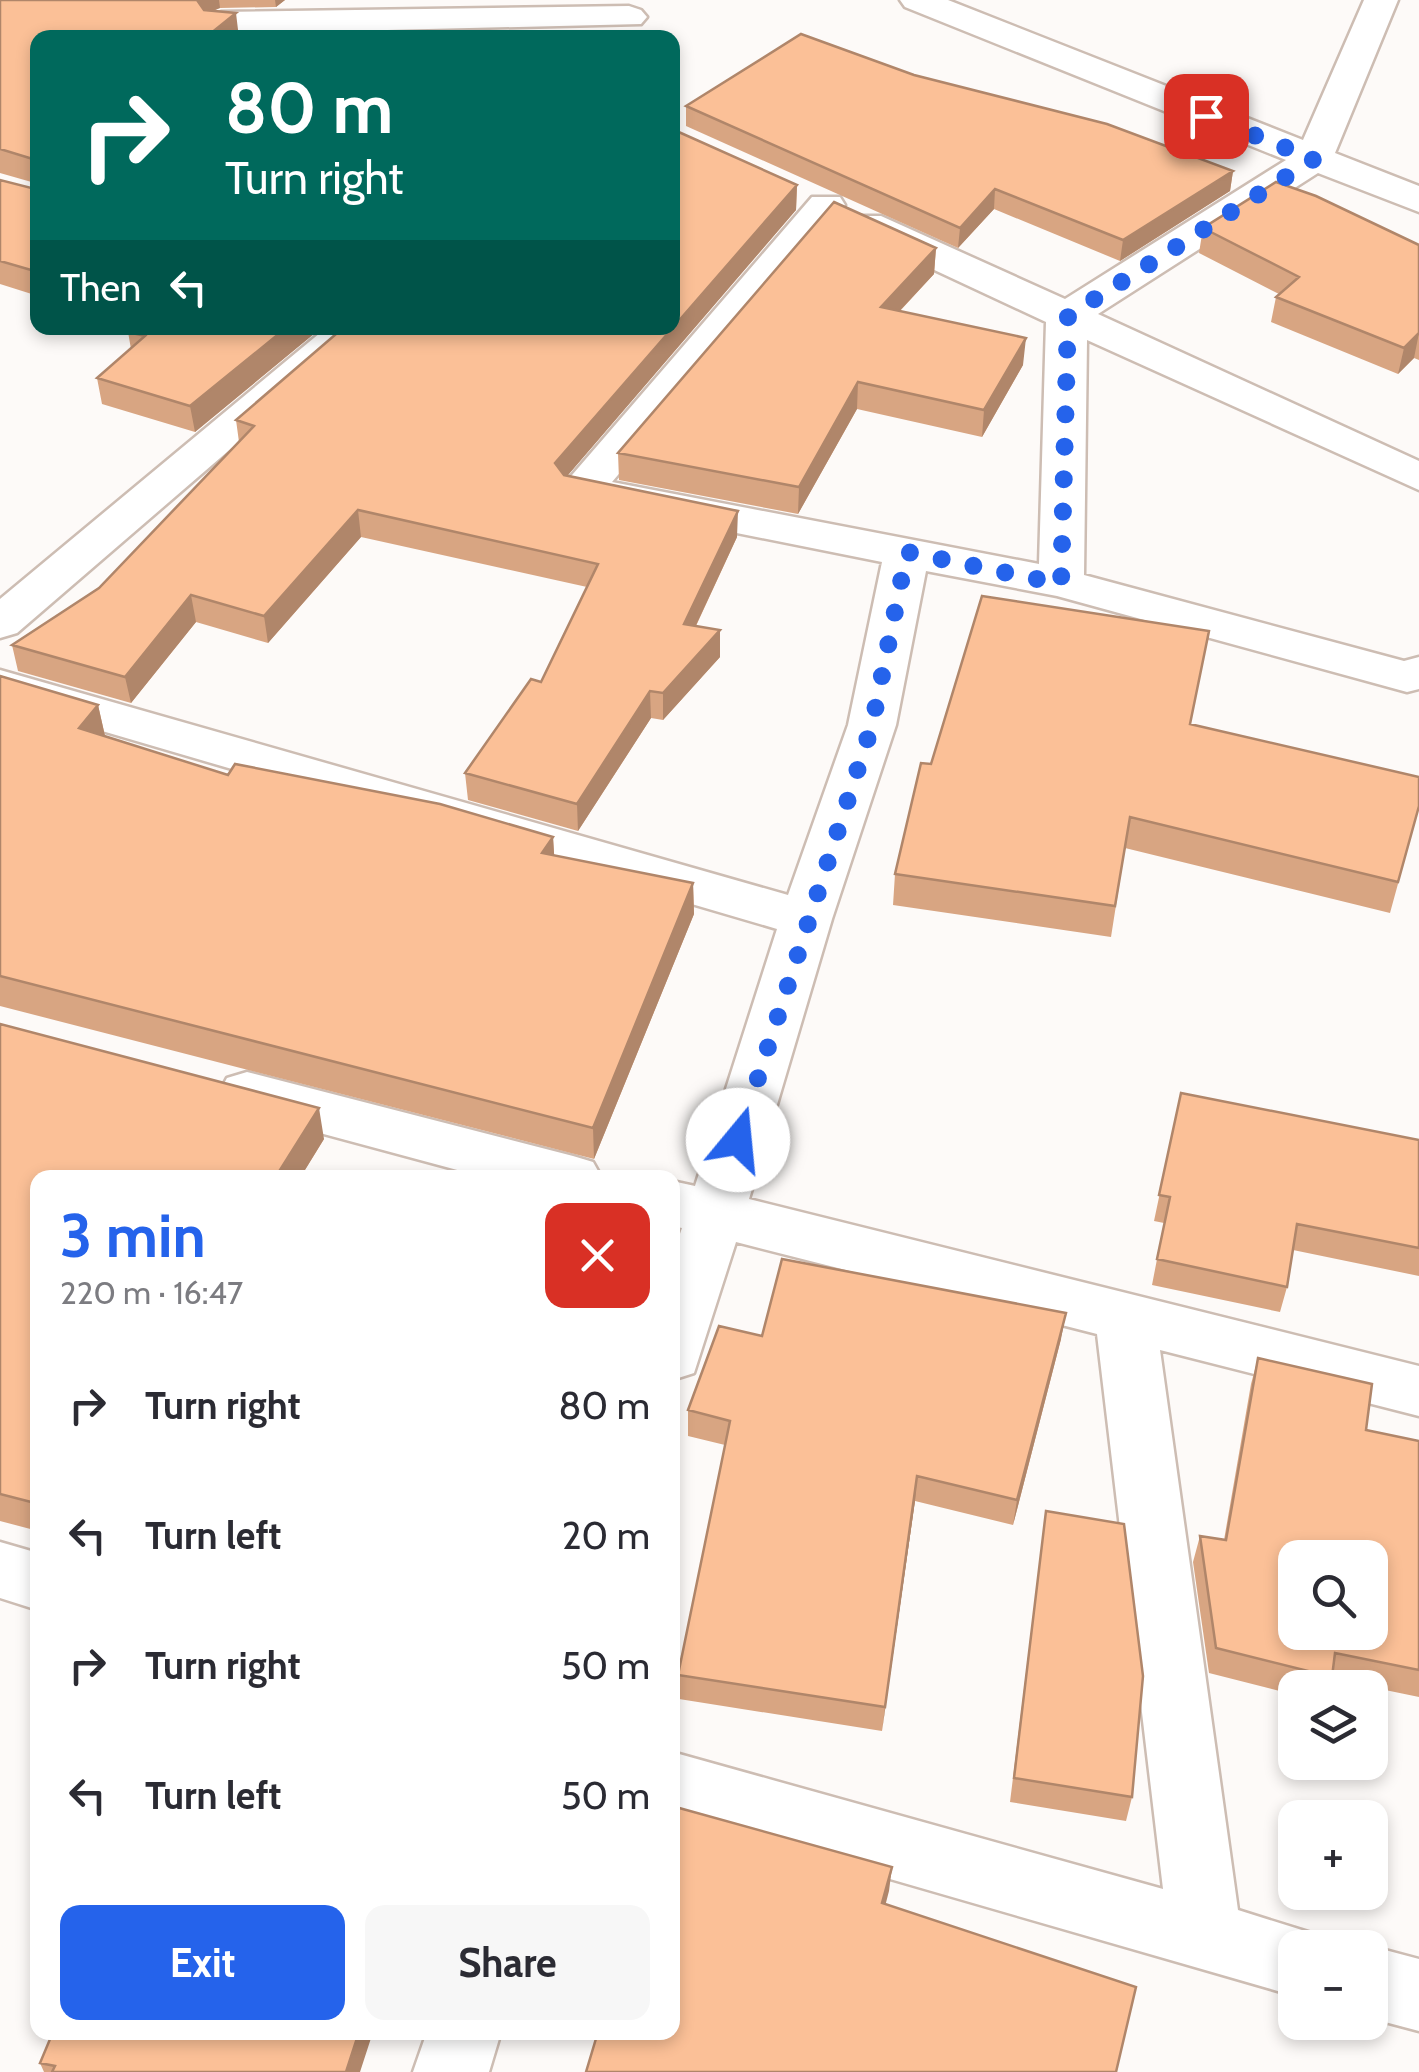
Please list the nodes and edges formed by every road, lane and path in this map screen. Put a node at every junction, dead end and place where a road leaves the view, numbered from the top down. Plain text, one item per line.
1 (917, 0) edge
2 (1381, 0) edge
3 (628, 18) edge
4 (221, 23) edge
5 (1314, 159) junction
6 (1419, 200) edge
7 (1068, 316) junction
8 (342, 335) edge
9 (1419, 477) edge
10 (907, 552) junction
11 (1061, 584) junction
12 (0, 623) edge
13 (1415, 676) edge
14 (0, 685) edge
15 (806, 919) junction
16 (191, 1078) edge
17 (542, 1170) edge
18 (694, 1209) edge
19 (680, 1302) edge
20 (1125, 1318) junction
21 (1419, 1390) edge
22 (0, 1570) edge
23 (30, 1579) edge
24 (680, 1786) edge
25 (1205, 1935) junction
26 (1278, 1956) edge
27 (1388, 1987) edge
28 (1419, 1996) edge
29 (461, 2040) edge
30 (451, 2072) edge

1 - 5 street
2 - 5 street
3 - 4 street
5 - 6 street
5 - 7 street
7 - 9 street
7 - 10 street
7 - 11 street
8 - 12 street
10 - 11 street
10 - 15 street
11 - 13 street
14 - 15 street
15 - 18 street
16 - 17 street
18 - 19 street
18 - 20 street
20 - 21 street
20 - 25 street
22 - 23 street
24 - 25 street
25 - 26 street
27 - 28 street
29 - 30 street

